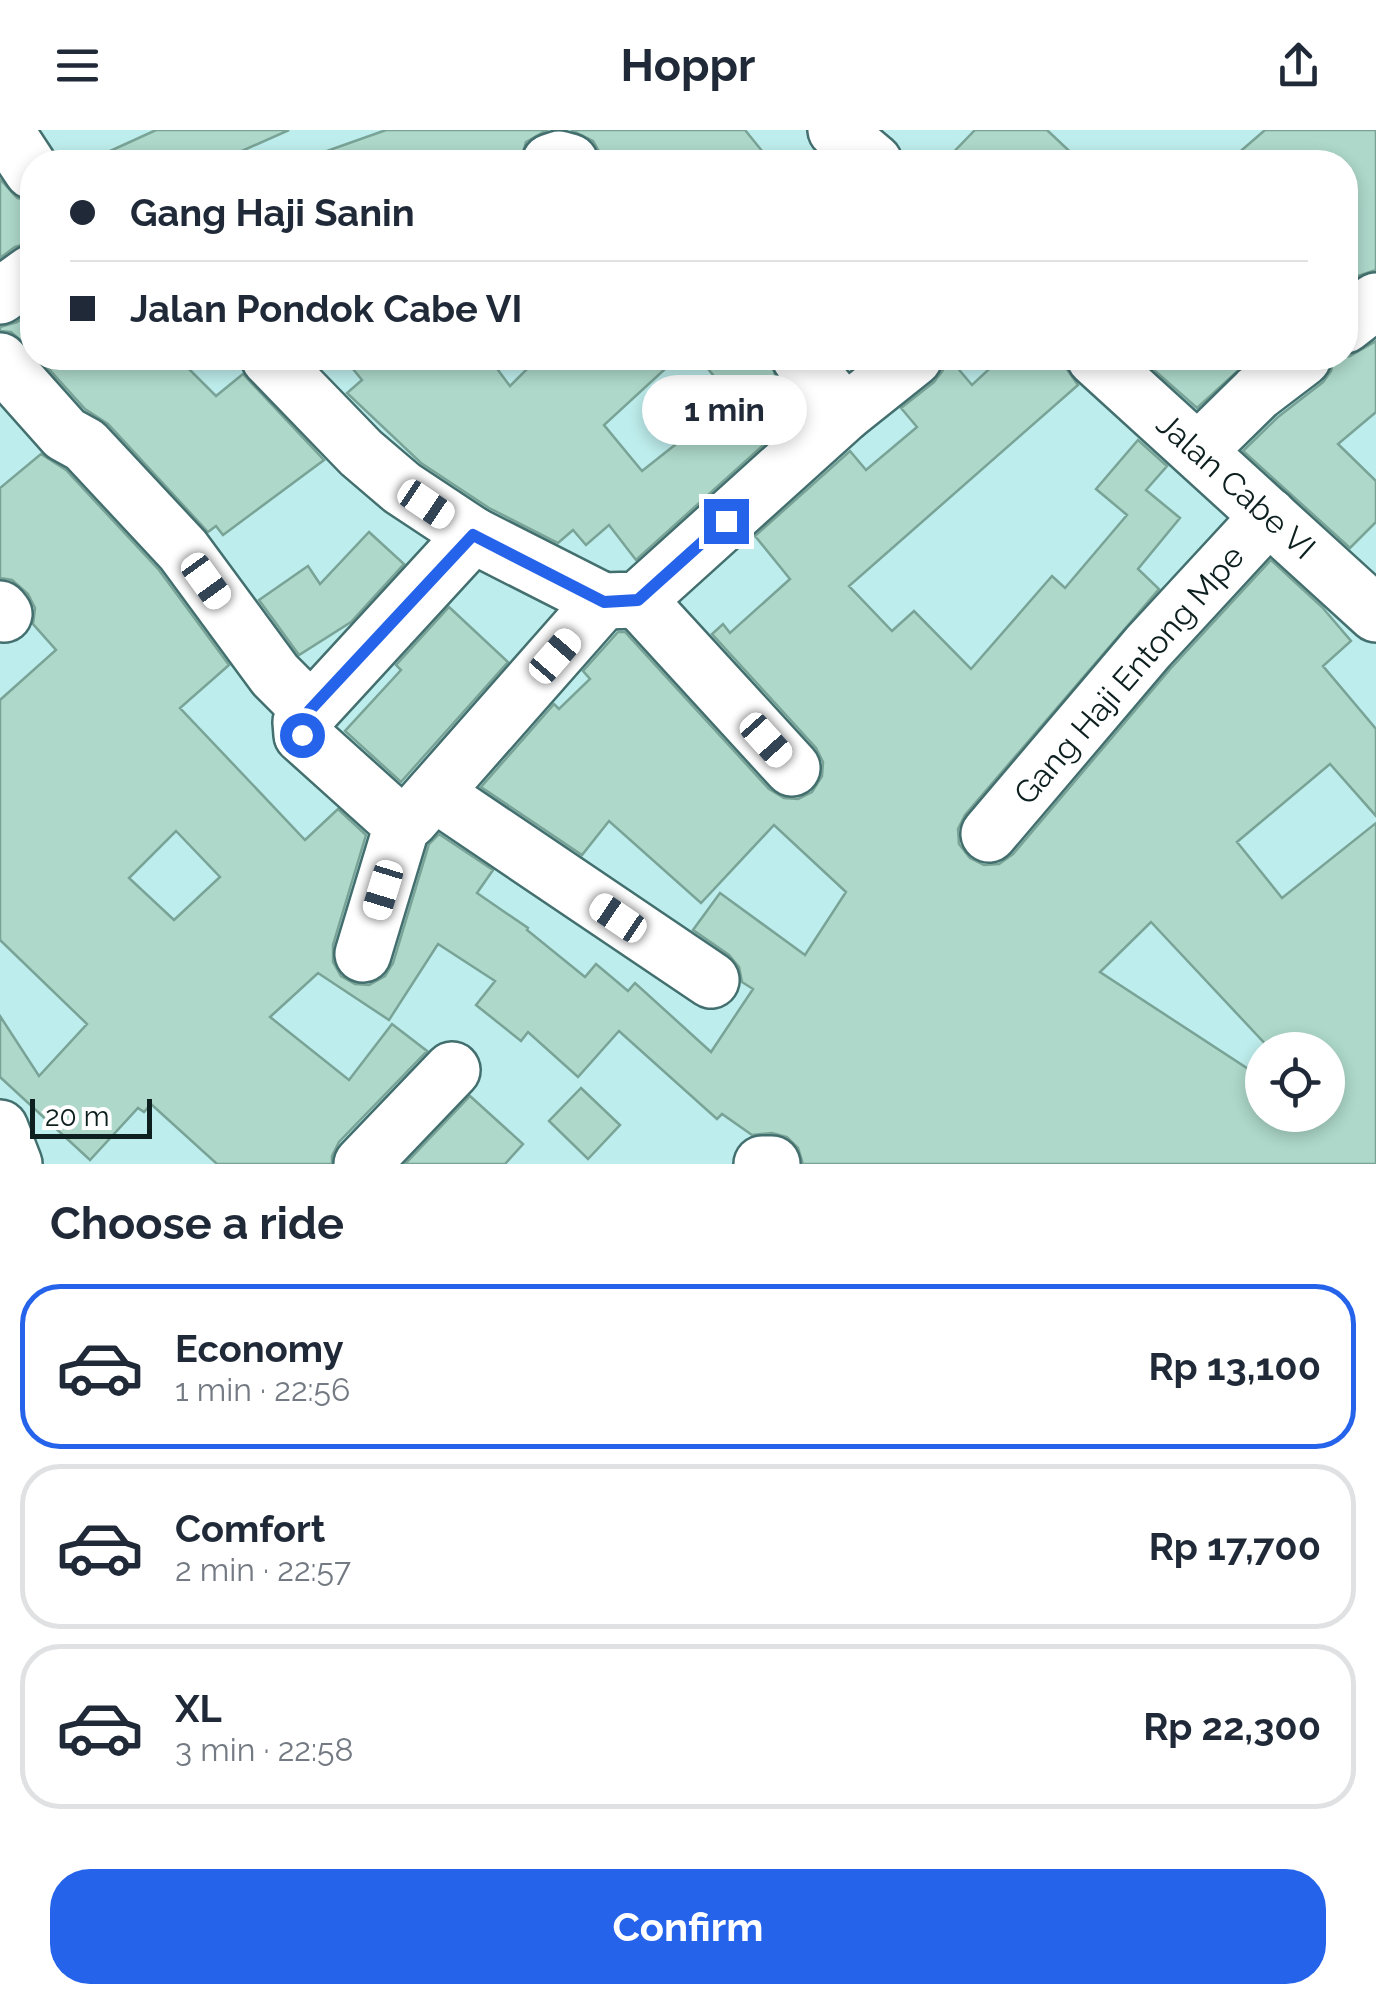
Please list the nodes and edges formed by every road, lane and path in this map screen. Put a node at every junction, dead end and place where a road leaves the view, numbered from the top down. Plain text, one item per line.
1 (5, 130) edge
2 (20, 152) edge
3 (0, 361) edge
4 (281, 370) edge
5 (810, 370) edge
6 (899, 370) edge
7 (1108, 370) edge
8 (1288, 370) edge
9 (844, 413) junction
10 (1198, 451) junction
11 (1270, 516) junction
12 (473, 535) junction
13 (1367, 589) edge
14 (621, 601) junction
15 (306, 716) junction
16 (792, 768) dead end
17 (418, 809) junction
18 (989, 834) dead end
19 (363, 954) dead end
20 (711, 980) dead end
21 (452, 1070) dead end
22 (0, 1128) edge
23 (14, 1164) edge
24 (362, 1164) edge
25 (762, 1164) edge
26 (772, 1164) edge

1 - 2 street
3 - 15 street
4 - 12 street
5 - 9 street
6 - 9 street
7 - 10 street, Jalan Cabe VI
8 - 10 street
9 - 14 street
10 - 11 street, Jalan Cabe VI
11 - 13 street, Jalan Cabe VI
11 - 18 street, Gang Haji Entong Mpe
12 - 14 street
12 - 15 street
14 - 16 street
14 - 17 street
15 - 17 street
17 - 19 street
17 - 20 street
21 - 24 street
22 - 23 street
25 - 26 street

